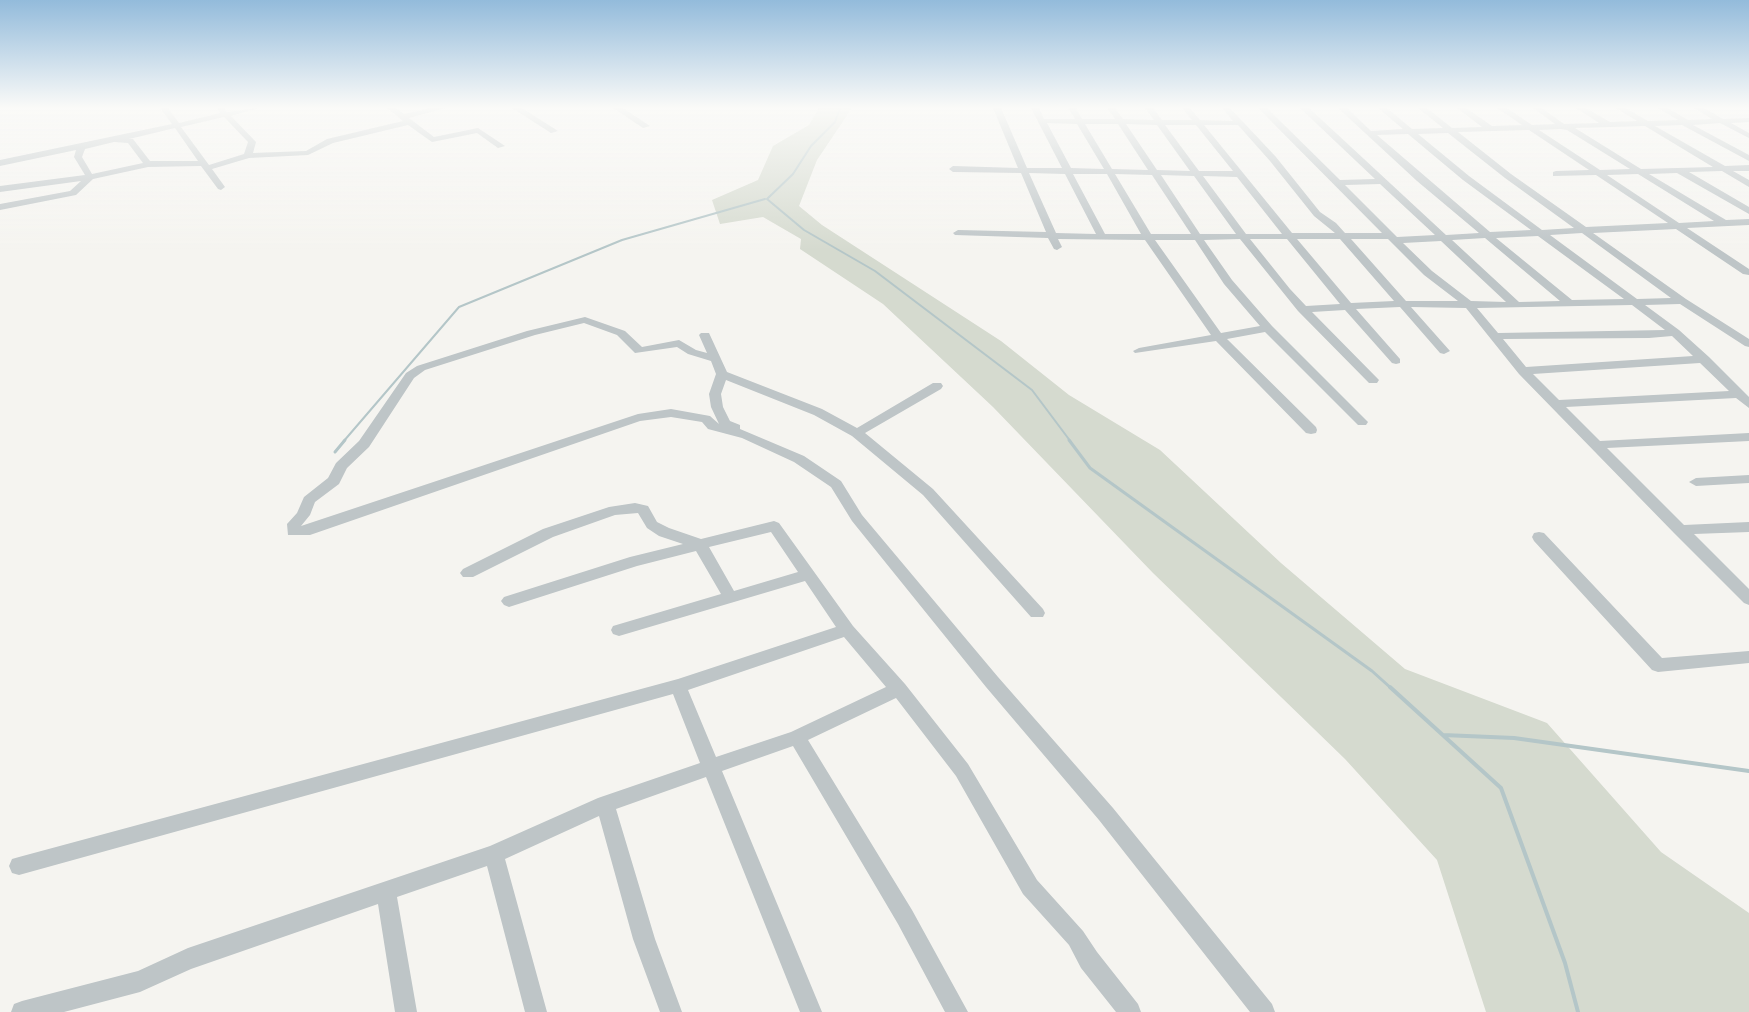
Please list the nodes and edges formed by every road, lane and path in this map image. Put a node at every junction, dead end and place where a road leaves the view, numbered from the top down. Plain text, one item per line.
1 (38, 155) edge
2 (78, 155) edge
3 (141, 155) edge
4 (198, 155) edge
5 (270, 155) edge
6 (1017, 155) edge
7 (1059, 155) edge
8 (1101, 155) edge
9 (1141, 155) edge
10 (1182, 155) edge
11 (1223, 155) edge
12 (1269, 155) edge
13 (1310, 155) edge
14 (1355, 155) edge
15 (1395, 155) edge
16 (1441, 155) edge
17 (1483, 155) edge
18 (1570, 155) edge
19 (1611, 155) edge
20 (1701, 155) edge
21 (248, 156) joint
22 (203, 162) junction
23 (0, 163) edge
24 (148, 164) junction
25 (1749, 168) edge
26 (953, 169) dead end
27 (1724, 169) junction
28 (1680, 171) junction
29 (1024, 172) junction
30 (1068, 173) junction
31 (1111, 173) junction
32 (1153, 173) junction
33 (1195, 173) junction
34 (1640, 173) junction
35 (1238, 174) junction
36 (1556, 174) dead end
37 (1599, 174) junction
38 (90, 177) junction
39 (1383, 181) junction
40 (1339, 183) junction
41 (1749, 184) edge
42 (221, 187) dead end
43 (0, 189) edge
44 (0, 207) edge
45 (1749, 211) edge
46 (1749, 222) edge
47 (1726, 224) junction
48 (1678, 227) junction
49 (1585, 231) junction
50 (1540, 232) junction
51 (958, 233) dead end
52 (1051, 233) junction
53 (1101, 235) junction
54 (1488, 235) junction
55 (1290, 236) junction
56 (1148, 237) junction
57 (1196, 237) junction
58 (1243, 237) junction
59 (1441, 237) junction
60 (1343, 238) junction
61 (1394, 238) junction
62 (1057, 247) dead end
63 (1747, 272) edge
64 (1682, 301) junction
65 (1634, 302) junction
66 (1400, 304) junction
67 (1570, 304) junction
68 (1469, 305) junction
69 (1516, 305) junction
70 (1349, 308) junction
71 (1302, 309) junction
72 (1268, 328) junction
73 (1675, 332) junction
74 (705, 335) dead end
75 (1218, 336) junction
76 (1495, 336) junction
77 (1749, 344) edge
78 (1139, 351) dead end
79 (1444, 351) dead end
80 (716, 359) junction
81 (1705, 359) junction
82 (1396, 361) dead end
83 (1523, 371) junction
84 (722, 374) junction
85 (1373, 380) dead end
86 (937, 386) dead end
87 (1738, 394) junction
88 (1556, 404) junction
89 (1749, 404) edge
90 (1362, 422) dead end
91 (1311, 430) dead end
92 (857, 433) junction
93 (1749, 437) edge
94 (1596, 445) junction
95 (778, 449) junction
96 (1749, 479) edge
97 (1696, 482) dead end
98 (1749, 527) edge
99 (1679, 530) junction
100 (1539, 537) dead end
101 (700, 544) junction
102 (468, 573) dead end
103 (807, 575) junction
104 (1746, 592) edge
105 (731, 598) junction
106 (509, 601) dead end
107 (1037, 613) dead end
108 (619, 630) dead end
109 (847, 630) junction
110 (1749, 657) edge
111 (678, 686) junction
112 (899, 689) junction
113 (797, 737) junction
114 (713, 766) junction
115 (605, 804) junction
116 (494, 854) junction
117 (19, 866) dead end
118 (386, 892) junction
119 (22, 1012) edge
120 (406, 1012) edge
121 (536, 1012) edge
122 (671, 1012) edge
123 (811, 1012) edge
124 (957, 1012) edge
125 (1130, 1012) edge
126 (1264, 1012) edge

1 - 23 street
2 - 38 street
3 - 24 street
4 - 22 street
5 - 21 street
6 - 29 street
7 - 30 street
8 - 31 street
9 - 32 street
10 - 33 street
11 - 35 street
12 - 60 street
13 - 40 street
14 - 39 street
15 - 54 street
16 - 50 street
17 - 49 street
18 - 37 street
19 - 34 street
20 - 27 street
21 - 22 street
22 - 24 street
22 - 42 street
24 - 38 street
25 - 27 street
26 - 29 street
27 - 28 street
27 - 41 street
28 - 34 street
28 - 45 street
29 - 30 street
29 - 52 street
30 - 31 street
30 - 53 street
31 - 32 street
31 - 56 street
32 - 33 street
32 - 57 street
33 - 35 street
33 - 58 street
34 - 37 street
34 - 47 street
35 - 55 street
36 - 37 street
37 - 48 street
38 - 43 street
38 - 44 street
39 - 40 street
39 - 59 street
40 - 61 street
46 - 47 street
47 - 48 street
48 - 49 street
48 - 63 street
49 - 50 street
49 - 64 street
50 - 54 street
50 - 65 street
51 - 52 street
52 - 53 street
52 - 62 street
53 - 56 street
54 - 59 street
54 - 67 street
55 - 58 street
55 - 60 street
55 - 70 street
56 - 57 street
56 - 75 street
57 - 58 street
57 - 72 street
58 - 71 street
59 - 61 street
59 - 69 street
60 - 61 street
60 - 66 street
61 - 68 street
64 - 65 street
64 - 77 street
65 - 67 street
65 - 73 street
66 - 68 street
66 - 70 street
66 - 79 street
67 - 69 street
68 - 69 street
68 - 76 street
70 - 71 street
70 - 82 street
71 - 85 street
72 - 75 street
72 - 90 street
73 - 76 street
73 - 81 street
74 - 80 street
75 - 78 street
75 - 91 street
76 - 83 street
80 - 84 street
80 - 95 street
81 - 83 street
81 - 87 street
83 - 88 street
84 - 92 street
84 - 95 street
86 - 92 street
87 - 88 street
87 - 89 street
88 - 94 street
92 - 107 street
93 - 94 street
94 - 99 street
95 - 126 street
96 - 97 street
98 - 99 street
99 - 104 street
100 - 110 street
101 - 102 street
101 - 103 street
101 - 105 street
101 - 106 street
103 - 105 street
103 - 109 street
105 - 108 street
109 - 111 street
109 - 112 street
111 - 114 street
111 - 117 street
112 - 113 street
112 - 125 street
113 - 114 street
113 - 124 street
114 - 115 street
114 - 123 street
115 - 116 street
115 - 122 street
116 - 118 street
116 - 121 street
118 - 119 street
118 - 120 street

